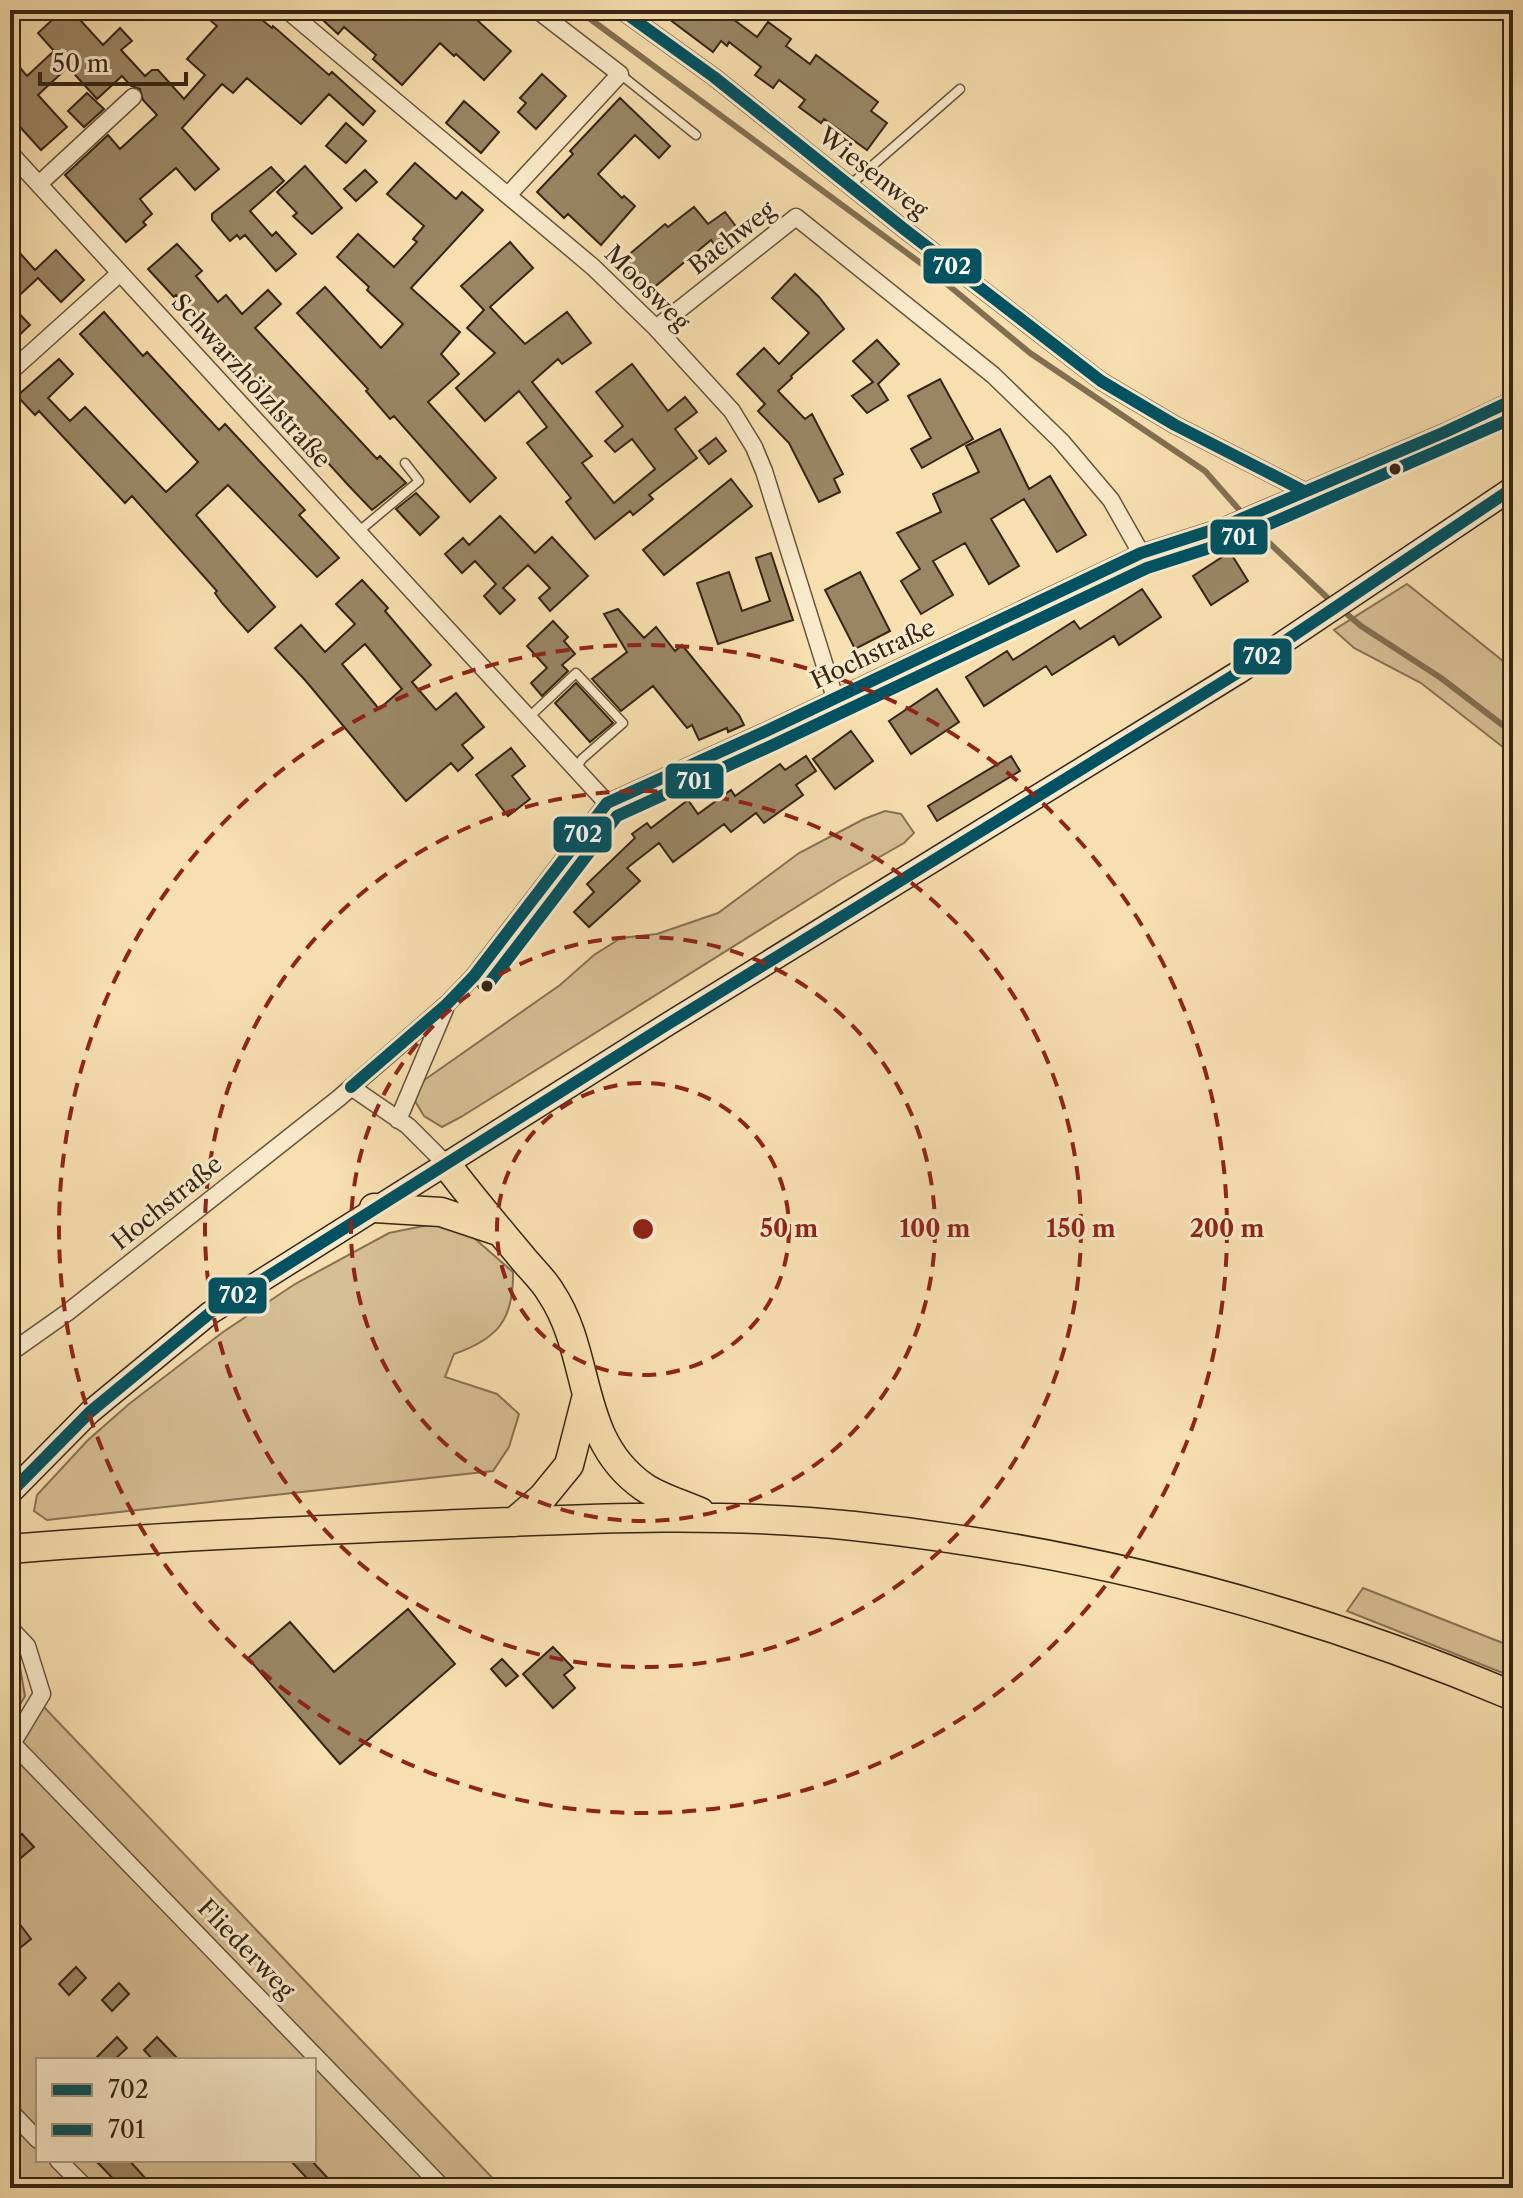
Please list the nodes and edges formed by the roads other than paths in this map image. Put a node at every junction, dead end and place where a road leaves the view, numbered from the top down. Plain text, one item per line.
1 (287, 10) edge
2 (537, 10) edge
3 (621, 10) edge
4 (620, 74) junction
5 (960, 89) dead end
6 (133, 97) dead end
7 (696, 135) dead end
8 (10, 153) edge
9 (39, 184) junction
10 (849, 186) junction
11 (509, 194) junction
12 (120, 273) junction
13 (656, 328) junction
14 (10, 372) edge
15 (1513, 400) edge
16 (405, 463) dead end
17 (1513, 488) edge
18 (1304, 491) junction
19 (357, 533) junction
20 (1141, 553) junction
21 (835, 698) junction
22 (528, 718) junction
23 (575, 770) junction
24 (607, 803) junction
25 (447, 1004) junction
26 (351, 1087) junction
27 (398, 1120) junction
28 (447, 1165) junction
29 (374, 1208) junction
30 (500, 1231) junction
31 (10, 1353) edge
32 (586, 1399) junction
33 (10, 1493) edge
34 (715, 1518) junction
35 (514, 1522) junction
36 (10, 1549) edge
37 (10, 1628) edge
38 (1513, 1696) edge
39 (12, 1746) edge
40 (10, 2111) edge
41 (36, 2138) edge
42 (60, 2162) edge
43 (86, 2188) edge
44 (443, 2188) edge

1 - 11 street, Moosweg
2 - 4 street
3 - 10 street, Wiesenweg
4 - 7 lane
4 - 11 street
5 - 10 lane
6 - 9 street
8 - 9 street, Schwarzhölzlstraße
9 - 12 street, Schwarzhölzlstraße
10 - 18 street, Wiesenweg
11 - 13 street, Moosweg
12 - 14 street
12 - 19 street, Schwarzhölzlstraße
13 - 20 street, Bachweg
13 - 21 street, Moosweg
15 - 18 street, Hochstraße
16 - 19 lane
17 - 28 main road
18 - 20 street, Hochstraße
19 - 22 street, Schwarzhölzlstraße
20 - 21 street, Hochstraße
21 - 24 street, Hochstraße
22 - 23 street, Schwarzhölzlstraße
22 - 23 lane
23 - 24 street, Schwarzhölzlstraße
24 - 25 street, Hochstraße
25 - 26 street, Hochstraße
25 - 27 street
26 - 27 street
26 - 31 street, Hochstraße
27 - 28 street
28 - 29 main road
28 - 30 highway
29 - 30 highway
29 - 33 main road
30 - 32 highway
32 - 34 highway
32 - 35 highway
34 - 35 highway
34 - 38 highway
35 - 36 highway
37 - 39 street
39 - 44 street, Fliederweg
40 - 41 street
42 - 43 street

